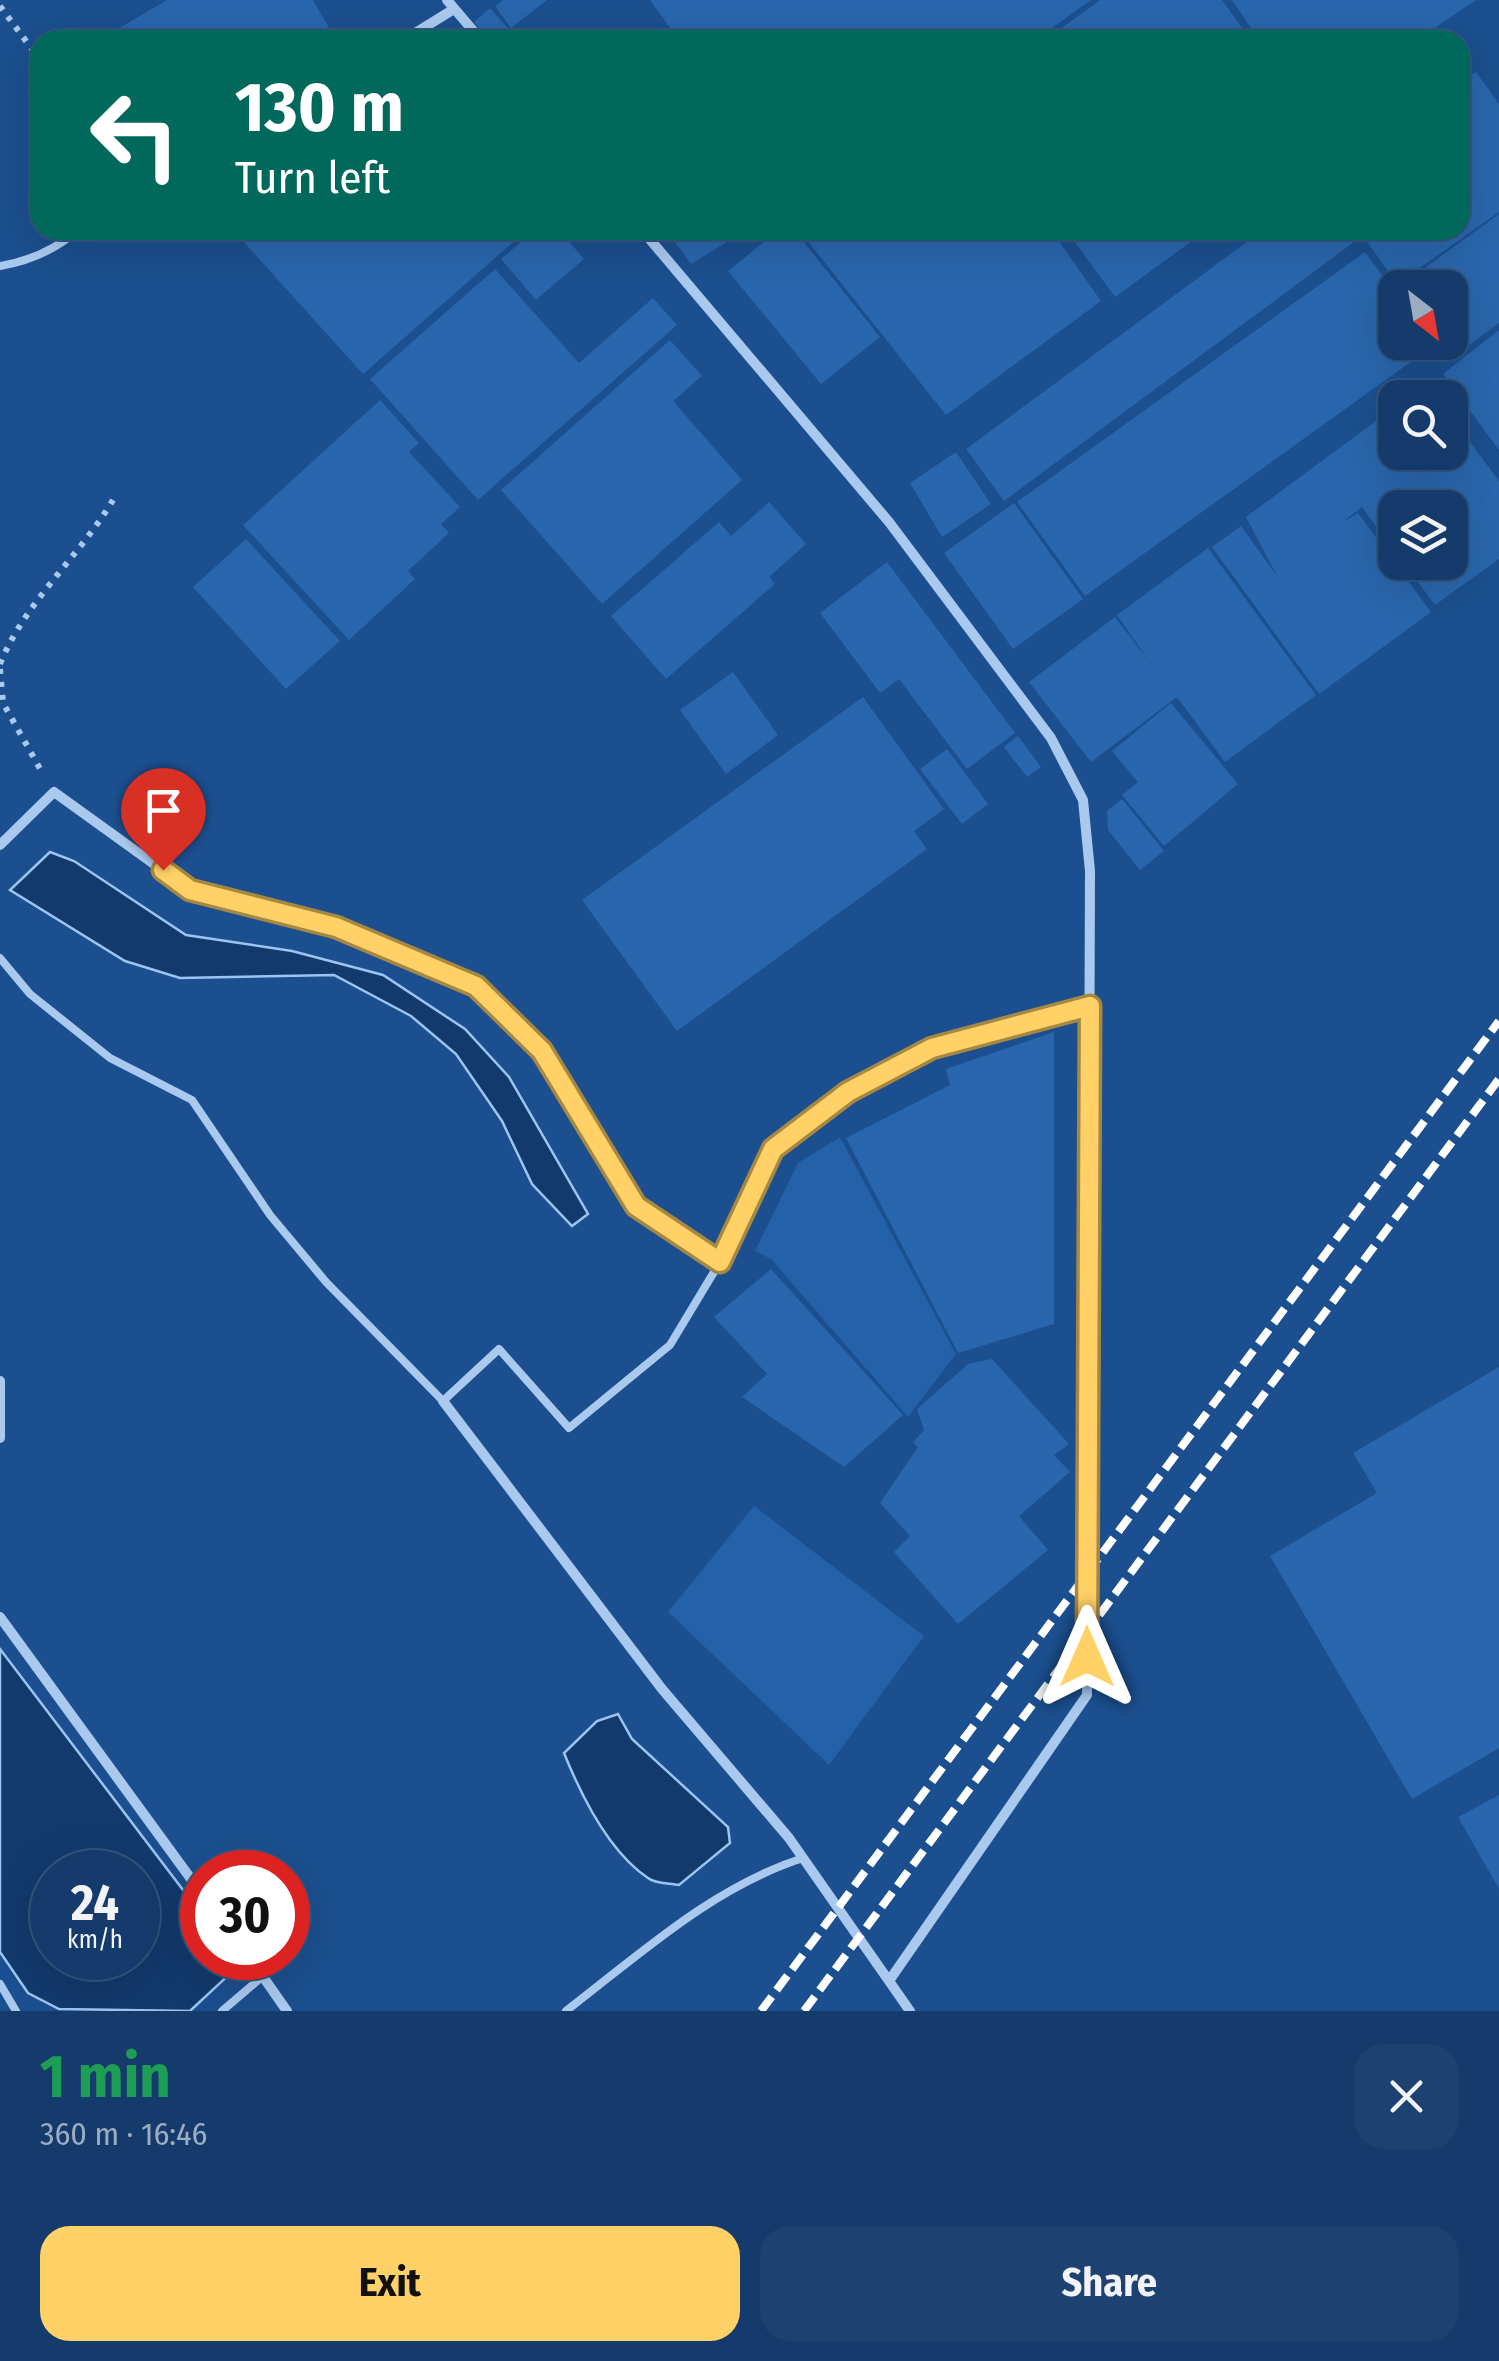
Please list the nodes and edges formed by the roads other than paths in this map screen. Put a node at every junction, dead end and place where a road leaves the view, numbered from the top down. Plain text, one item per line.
1 (451, 4) edge
2 (417, 30) edge
3 (473, 30) edge
4 (66, 240) edge
5 (650, 240) edge
6 (0, 266) edge
7 (0, 845) edge
8 (0, 958) edge
9 (1090, 1006) junction
10 (720, 1262) junction
11 (0, 1381) edge
12 (443, 1401) junction
13 (0, 1438) edge
14 (0, 1617) edge
15 (803, 1858) junction
16 (180, 1864) edge
17 (259, 1980) edge
18 (267, 1980) edge
19 (889, 1980) junction
20 (0, 1984) edge
21 (16, 2011) edge
22 (222, 2011) edge
23 (287, 2011) edge
24 (566, 2011) edge
25 (910, 2011) edge

1 - 2 street
1 - 3 street
4 - 6 lane
5 - 9 street
7 - 10 street
8 - 12 lane
9 - 10 street
9 - 19 street
10 - 12 lane
11 - 13 street
12 - 15 street
14 - 16 street
15 - 19 street
15 - 24 lane
17 - 22 lane
18 - 23 street
19 - 25 street
20 - 21 lane

